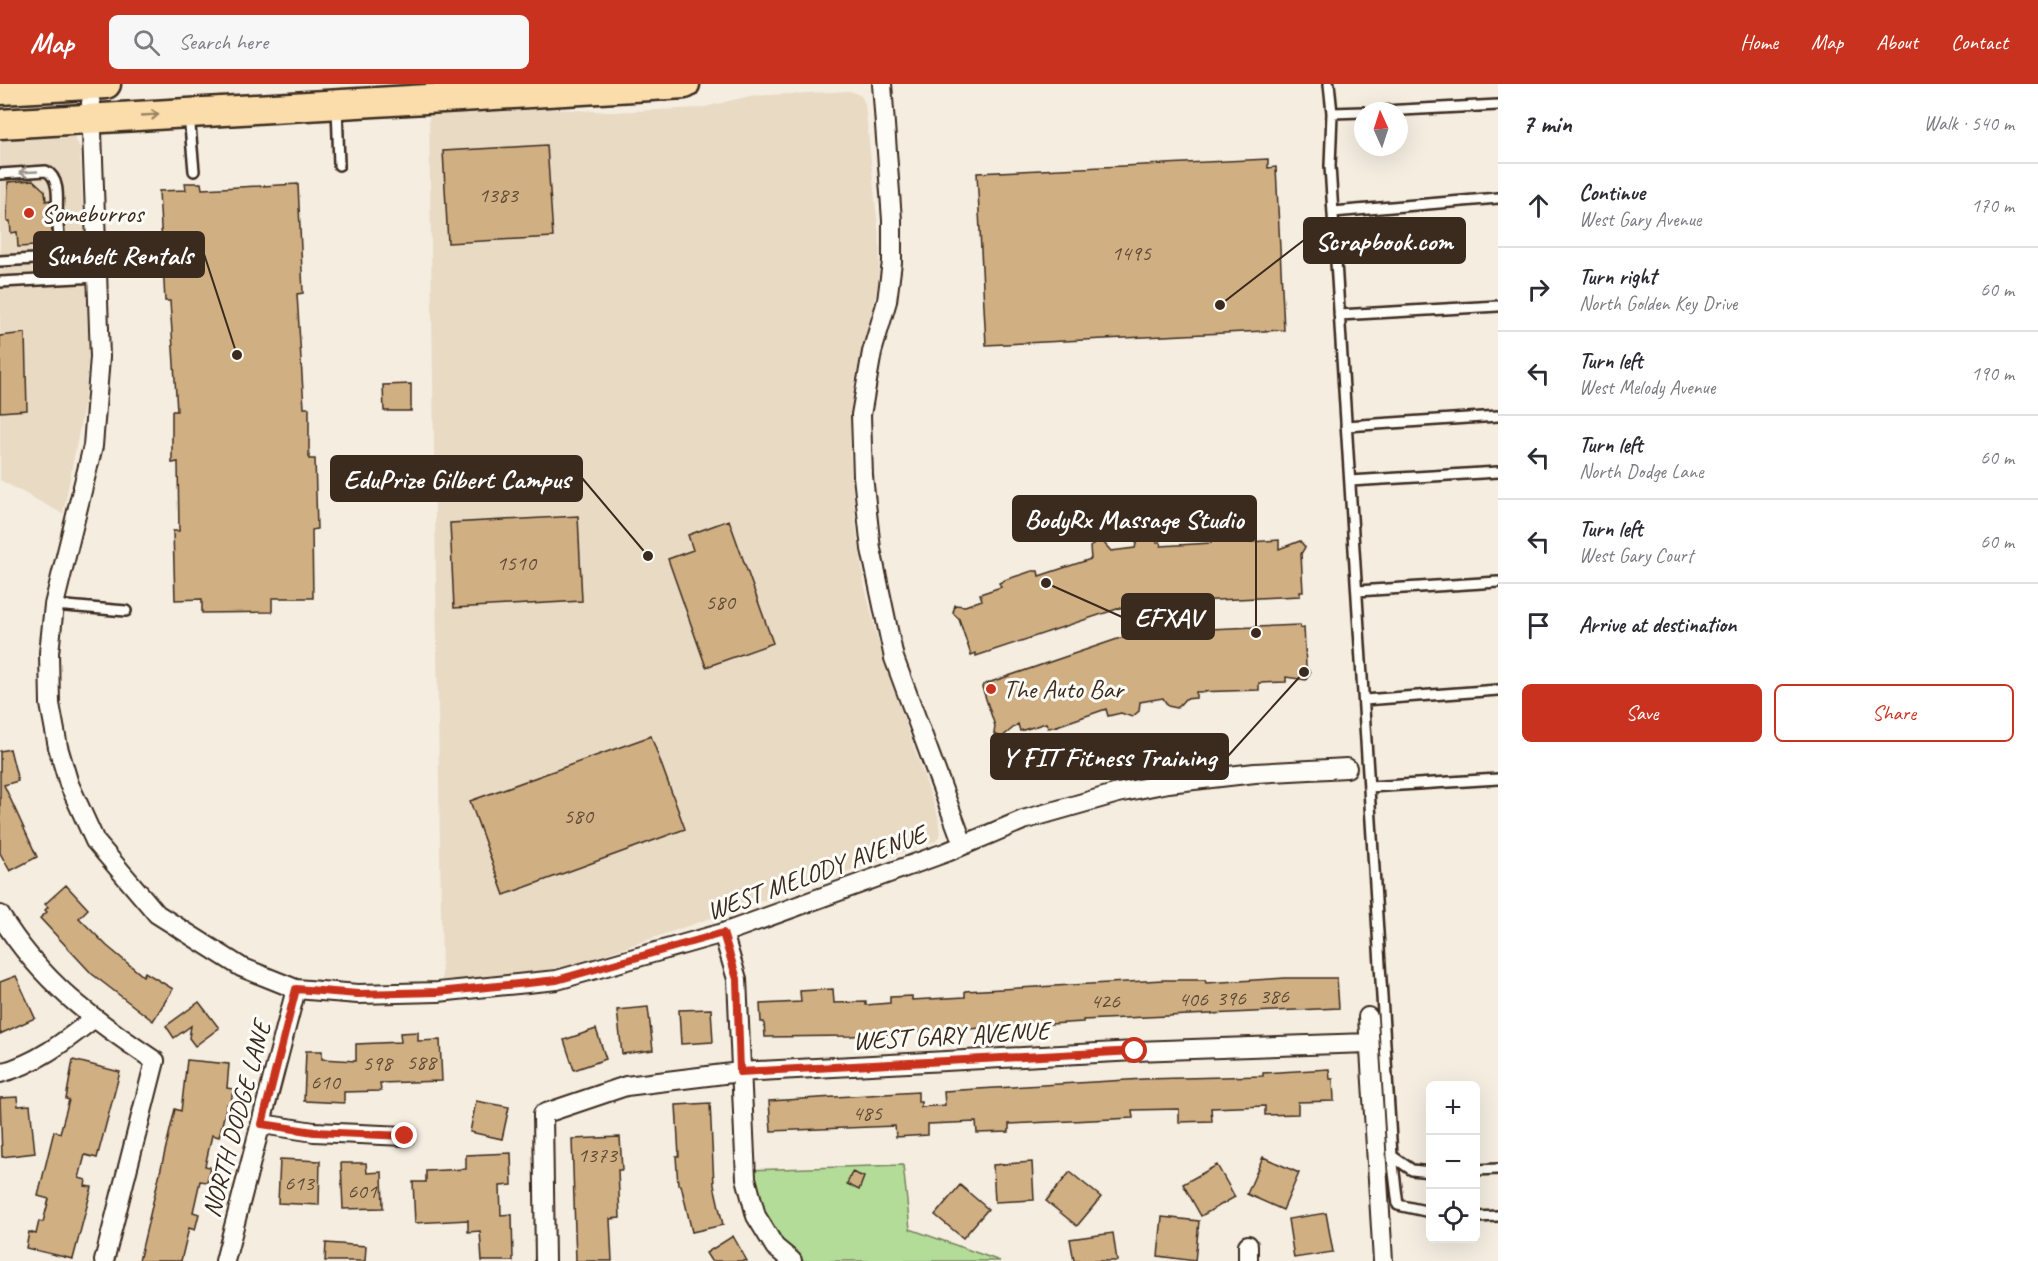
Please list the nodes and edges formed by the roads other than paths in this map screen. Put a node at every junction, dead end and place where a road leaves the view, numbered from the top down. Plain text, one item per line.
1 (685, 84) edge
2 (882, 84) edge
3 (1329, 84) edge
4 (0, 90) edge
5 (93, 95) edge
6 (336, 104) junction
7 (1498, 105) edge
8 (1408, 110) edge
9 (1354, 112) edge
10 (189, 113) junction
11 (1332, 113) junction
12 (0, 124) edge
13 (339, 165) dead end
14 (194, 171) dead end
15 (0, 174) edge
16 (1498, 198) edge
17 (1333, 212) junction
18 (139, 259) dead end
19 (0, 261) edge
20 (98, 269) junction
21 (0, 282) edge
22 (1498, 306) edge
23 (1339, 315) junction
24 (1498, 416) edge
25 (1346, 426) junction
26 (1498, 472) edge
27 (1350, 481) junction
28 (1498, 582) edge
29 (1357, 591) junction
30 (54, 606) junction
31 (126, 611) dead end
32 (1498, 690) edge
33 (1364, 700) junction
34 (1347, 768) dead end
35 (1498, 779) edge
36 (1369, 787) junction
37 (963, 844) junction
38 (0, 915) edge
39 (723, 933) junction
40 (296, 989) junction
41 (1368, 1017) dead end
42 (93, 1019) junction
43 (1368, 1043) junction
44 (740, 1072) junction
45 (0, 1073) edge
46 (262, 1124) junction
47 (405, 1136) dead end
48 (1392, 1156) junction
49 (1498, 1169) edge
50 (1480, 1170) edge
51 (1426, 1171) edge
52 (1426, 1211) edge
53 (1498, 1216) edge
54 (1480, 1217) edge
55 (104, 1261) edge
56 (225, 1261) edge
57 (545, 1261) edge
58 (792, 1261) edge
59 (1383, 1261) edge

1 - 6 main road
2 - 37 street
3 - 11 lane
4 - 5 main road
5 -> 10 main road
5 - 12 main road
5 - 20 street, WEST MELODY AVENUE
6 - 10 main road
6 - 13 lane
7 - 8 lane
9 - 11 lane
10 - 14 lane
11 - 17 lane
19 -> 15 lane
16 - 17 lane
17 - 23 lane
18 - 20 lane
20 - 21 lane
20 - 30 street, WEST MELODY AVENUE
22 - 23 lane
23 - 25 lane
24 - 25 lane
25 - 27 lane
26 - 27 lane
27 - 29 lane
28 - 29 lane
29 - 33 lane
30 - 31 lane
30 - 40 street, WEST MELODY AVENUE
32 - 33 lane
33 - 36 lane
34 - 37 street, WEST MELODY AVENUE
35 - 36 lane
36 - 48 lane
37 - 39 street, WEST MELODY AVENUE
38 - 42 street
39 - 40 street, WEST MELODY AVENUE
39 - 44 street
40 - 46 street, NORTH DODGE LANE
41 - 43 street
42 - 45 street
42 - 55 street
43 - 44 street, WEST GARY AVENUE
43 - 59 street
44 - 57 street, WEST GARY AVENUE
44 - 58 street
46 - 47 street
46 - 56 street, NORTH DODGE LANE
48 - 51 lane
48 - 52 lane
49 - 50 lane
53 - 54 lane

